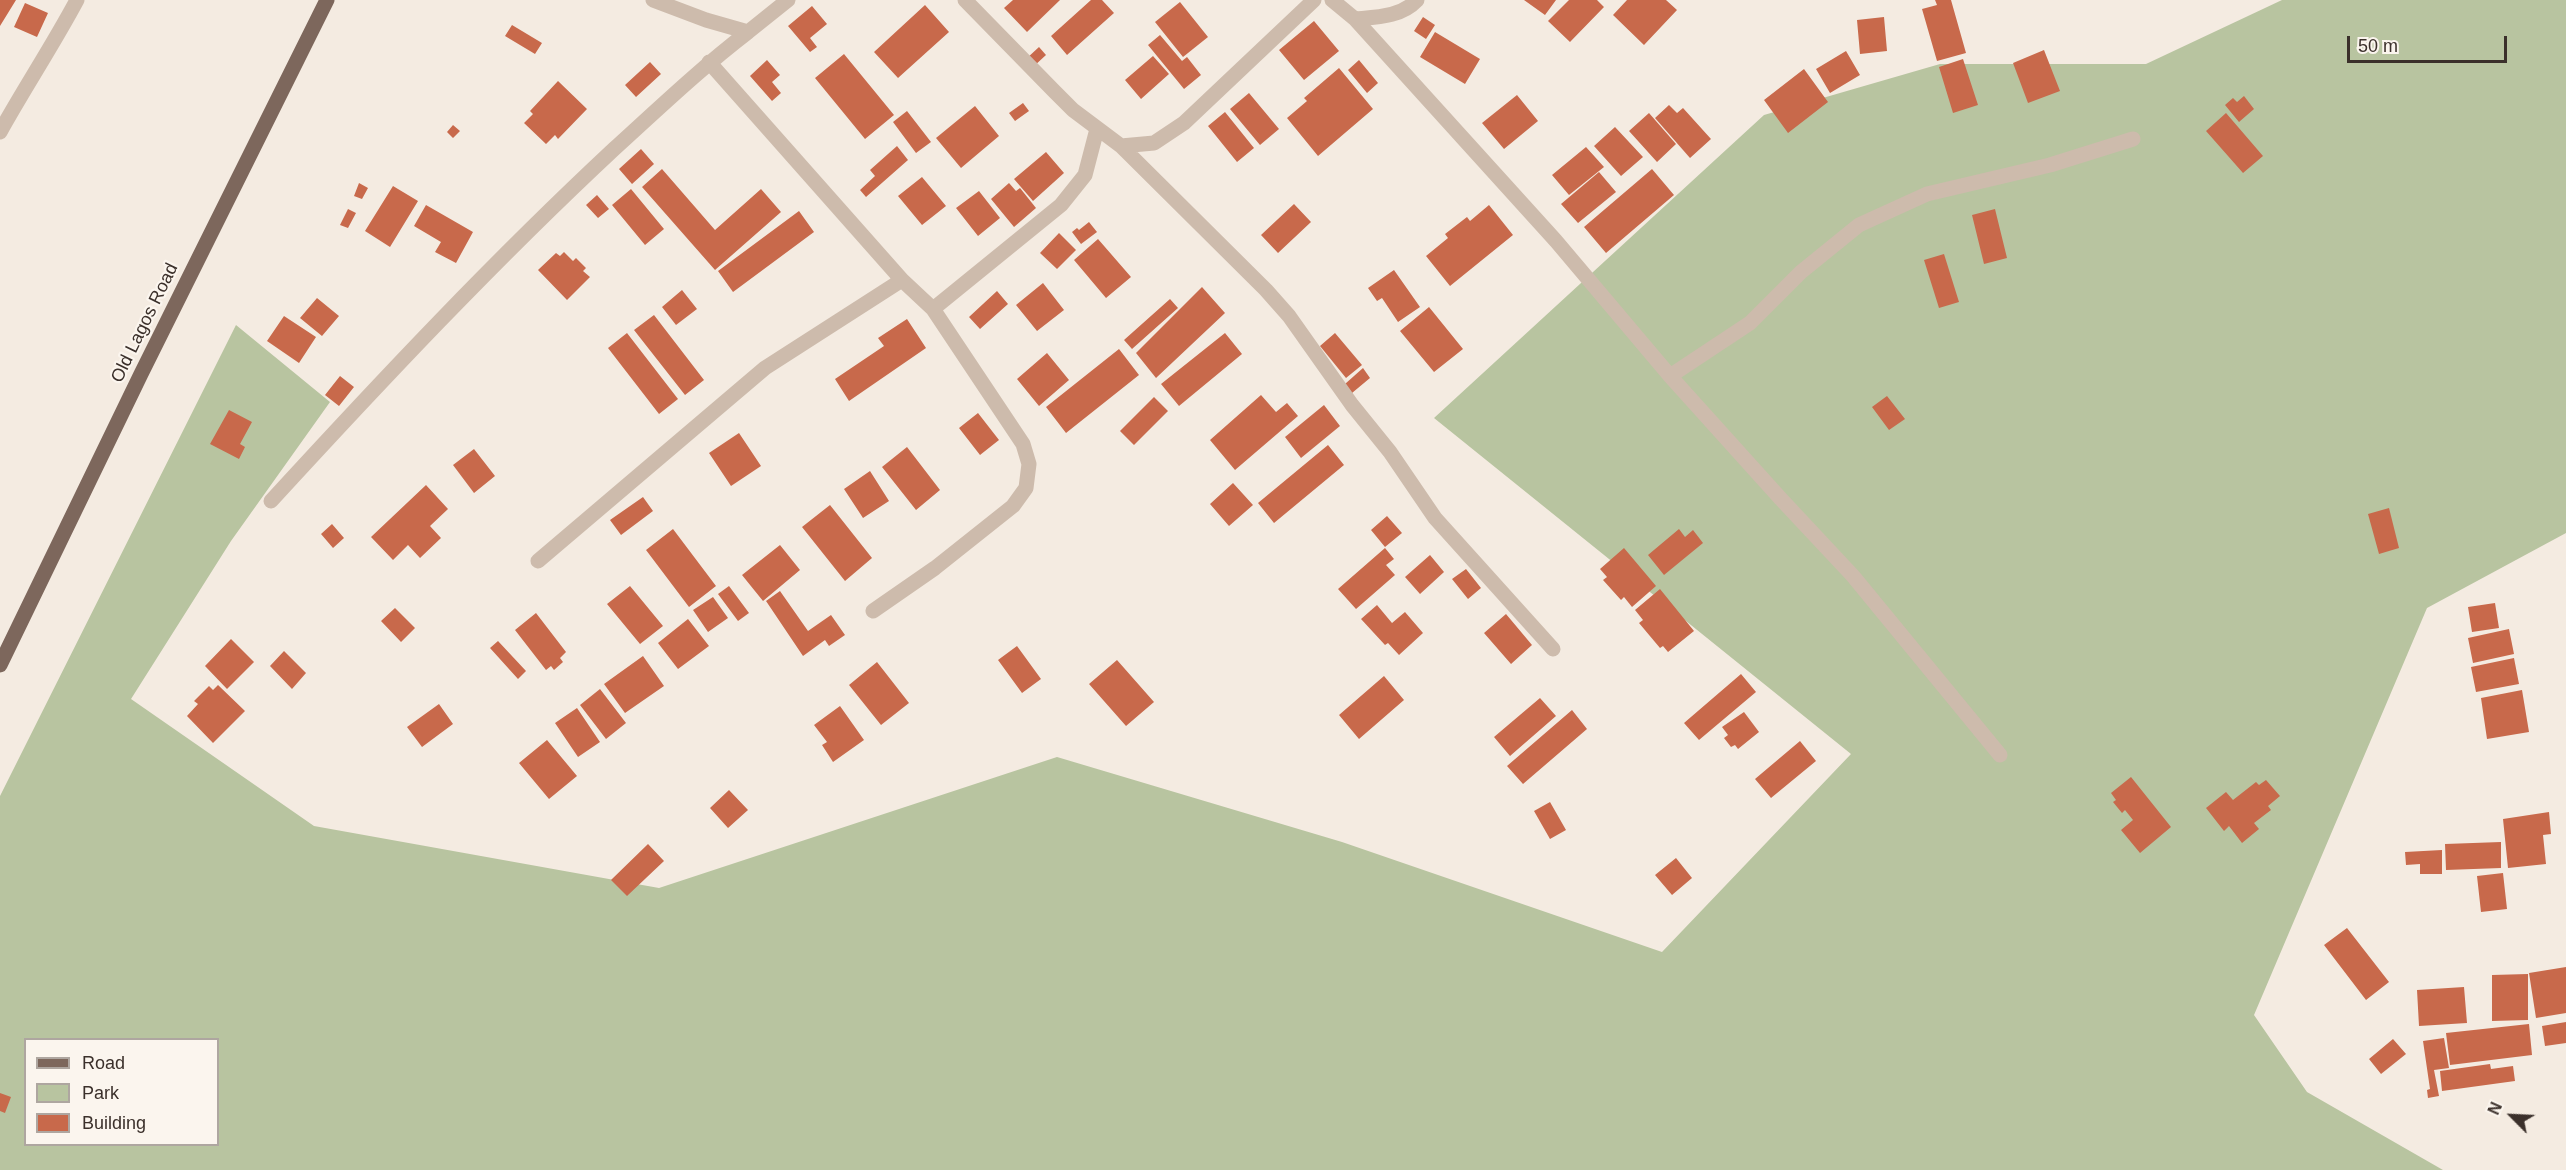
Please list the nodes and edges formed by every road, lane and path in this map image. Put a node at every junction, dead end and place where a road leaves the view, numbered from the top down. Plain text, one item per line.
1 (77, 0) edge
2 (327, 0) edge
3 (653, 0) edge
4 (788, 0) edge
5 (965, 0) edge
6 (1314, 0) edge
7 (1332, 0) edge
8 (1417, 0) edge
9 (1355, 19) junction
10 (748, 32) junction
11 (709, 62) junction
12 (1097, 129) junction
13 (0, 132) edge
14 (2133, 139) dead end
15 (1121, 146) junction
16 (902, 280) junction
17 (933, 309) junction
18 (1670, 376) junction
19 (271, 501) dead end
20 (538, 561) dead end
21 (873, 611) dead end
22 (1553, 649) dead end
23 (0, 665) edge
24 (2000, 755) dead end

1 - 13 street
2 - 23 main road, Old Lagos Road
3 - 10 street
4 - 10 street
5 - 12 street
6 - 15 street
7 - 9 street
8 - 9 street
9 - 18 street
10 - 11 street
11 - 16 street
11 - 19 street
12 - 15 street
12 - 17 street
14 - 18 street
15 - 22 street
16 - 17 street
16 - 20 street
17 - 21 street
18 - 24 street

